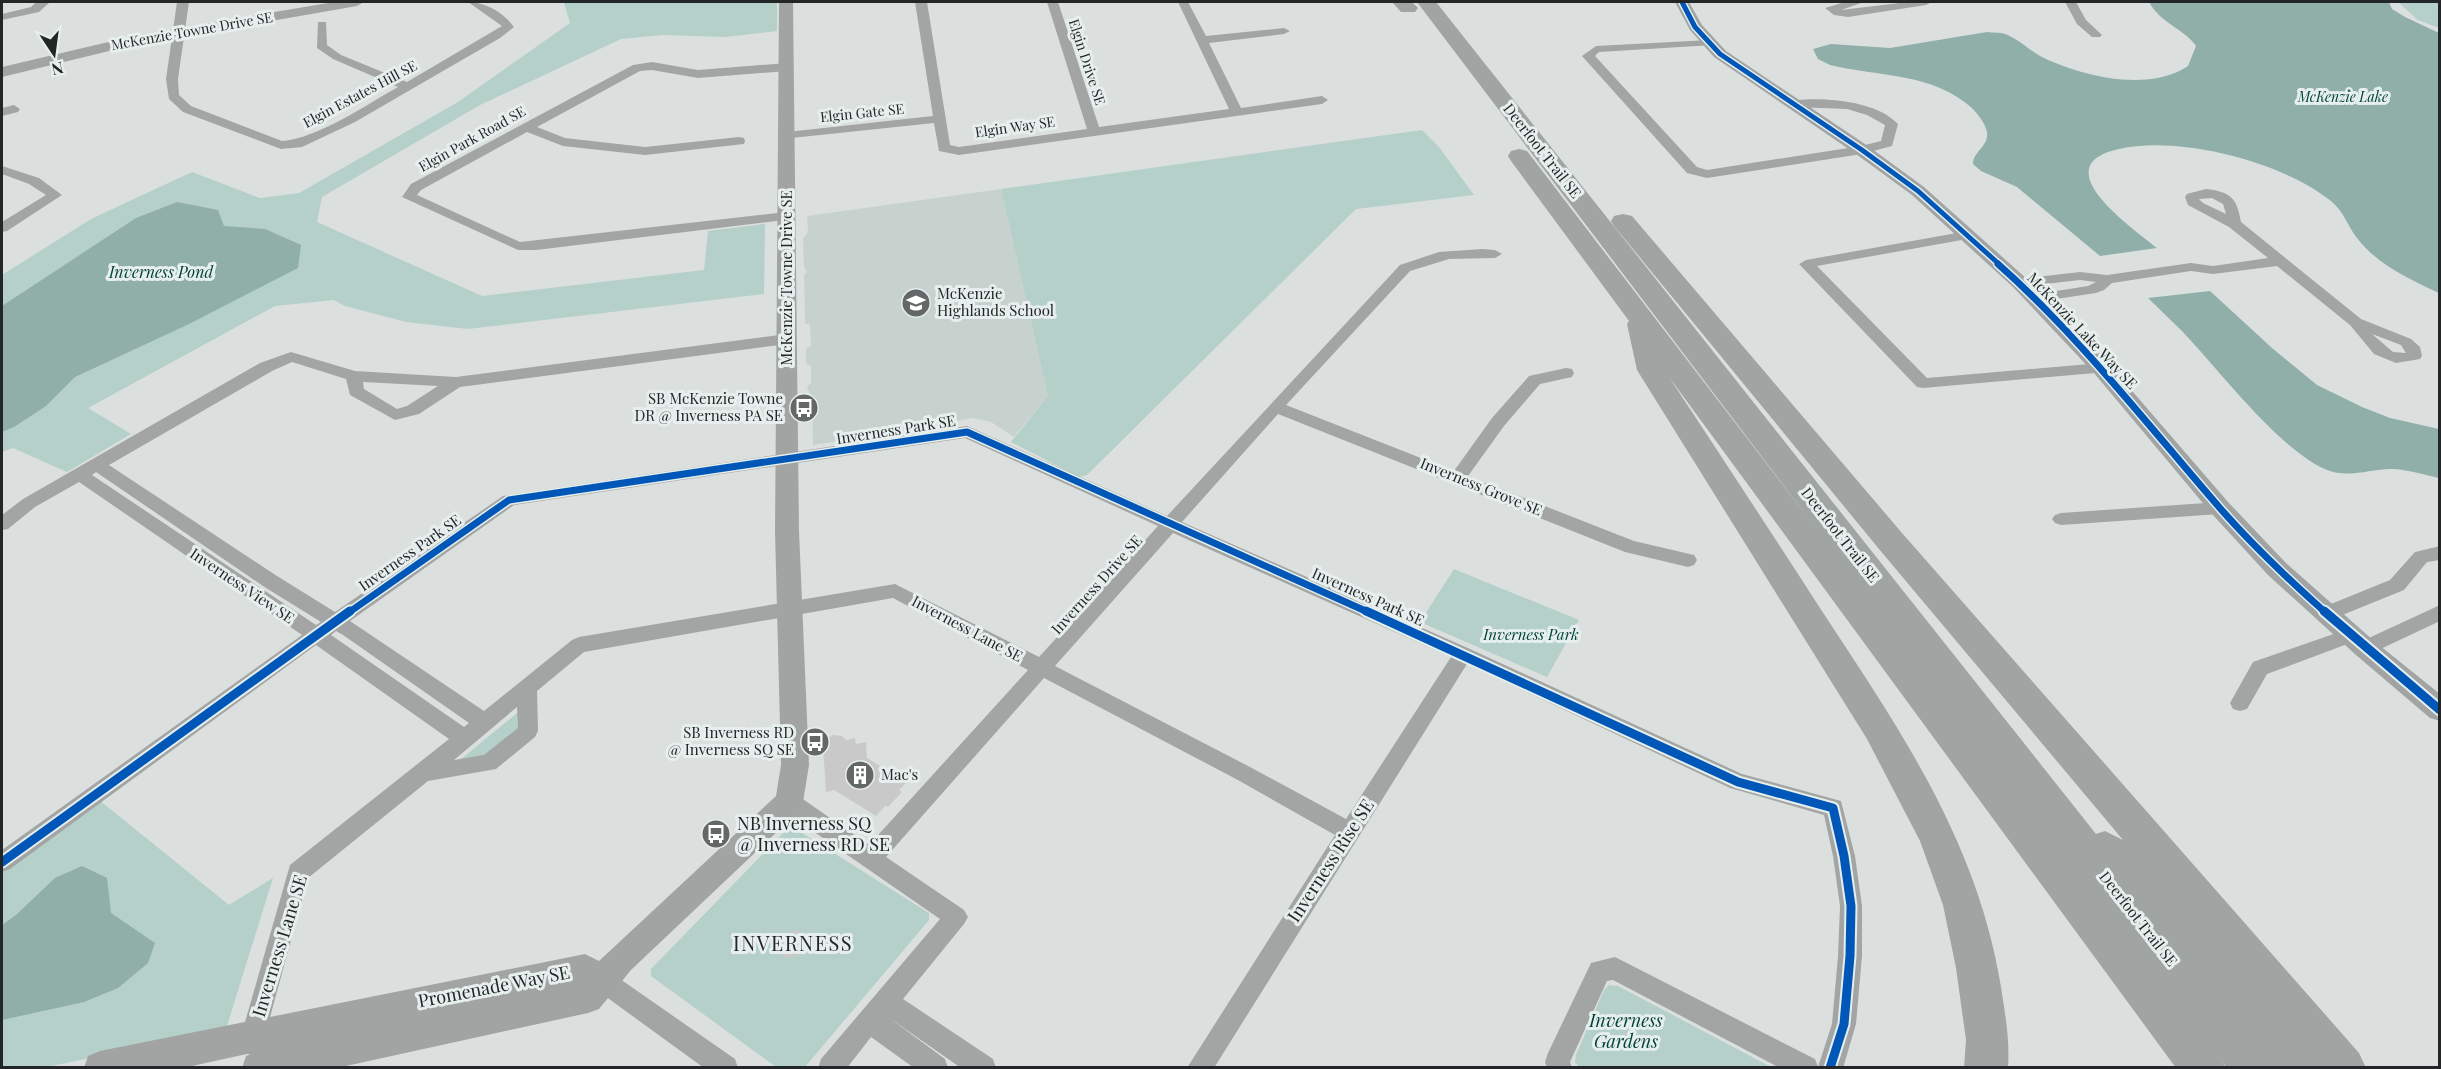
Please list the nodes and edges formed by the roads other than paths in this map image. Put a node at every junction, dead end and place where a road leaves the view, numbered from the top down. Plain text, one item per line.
1 (42, 2) edge
2 (183, 2) edge
3 (357, 2) edge
4 (473, 2) edge
5 (786, 2) edge
6 (921, 2) edge
7 (1052, 2) edge
8 (1183, 2) edge
9 (1682, 2) edge
10 (1858, 2) edge
11 (1926, 2) edge
12 (2071, 2) edge
13 (1410, 3) edge
14 (1891, 4) edge
15 (2, 17) edge
16 (322, 24) dead end
17 (1284, 31) dead end
18 (177, 34) junction
19 (2096, 35) dead end
20 (1202, 40) junction
21 (1709, 44) junction
22 (62, 56) junction
23 (2, 66) edge
24 (788, 67) junction
25 (2, 72) edge
26 (408, 87) junction
27 (1322, 100) dead end
28 (1797, 104) junction
29 (1237, 112) junction
30 (940, 119) junction
31 (1518, 121) junction
32 (525, 127) junction
33 (1094, 131) junction
34 (787, 136) junction
35 (739, 141) dead end
36 (1862, 150) junction
37 (2, 170) edge
38 (787, 216) junction
39 (2234, 224) dead end
40 (2, 228) edge
41 (1968, 235) junction
42 (1495, 254) dead end
43 (2272, 256) junction
44 (2107, 279) junction
45 (2020, 283) junction
46 (2036, 298) junction
47 (1637, 312) junction
48 (2356, 322) dead end
49 (787, 339) junction
50 (2101, 368) junction
51 (1566, 373) dead end
52 (354, 376) junction
53 (456, 382) junction
54 (1275, 407) junction
55 (788, 458) junction
56 (96, 464) junction
57 (79, 474) junction
58 (1458, 477) junction
59 (2220, 508) junction
60 (2061, 519) dead end
61 (2, 524) edge
62 (1170, 524) junction
63 (2439, 554) edge
64 (1688, 560) dead end
65 (790, 609) junction
66 (2439, 612) edge
67 (2328, 613) junction
68 (337, 621) junction
69 (316, 635) junction
70 (2358, 642) junction
71 (1463, 654) junction
72 (1041, 668) junction
73 (527, 688) junction
74 (2240, 703) dead end
75 (2439, 710) edge
76 (485, 723) junction
77 (1994, 733) junction
78 (465, 739) junction
79 (423, 773) junction
80 (789, 802) junction
81 (1349, 832) junction
82 (871, 858) junction
83 (2, 862) edge
84 (602, 980) junction
85 (884, 1001) junction
86 (869, 1021) junction
87 (253, 1035) junction
88 (100, 1068) edge
89 (244, 1068) edge
90 (258, 1068) edge
91 (726, 1068) edge
92 (830, 1068) edge
93 (936, 1068) edge
94 (984, 1068) edge
95 (1199, 1068) edge
96 (1560, 1068) edge
97 (1806, 1068) edge
98 (1830, 1068) edge
99 (1986, 1068) edge
100 (2203, 1068) edge
101 (2254, 1068) edge
102 (2299, 1068) edge
103 (2344, 1068) edge

1 - 15 street
2 - 18 street
3 - 18 street, McKenzie Towne Drive SE
4 - 26 street, Elgin Estates Hill SE
5 - 24 street, McKenzie Towne Drive SE
6 - 30 street, Elgin Way SE
7 - 33 street, Elgin Drive SE
8 - 20 street
9 - 21 street, McKenzie Lake Way SE
10 - 14 street
11 - 14 street
12 - 19 street
13 - 31 highway, Deerfoot Trail SE
13 - 47 highway, Deerfoot Trail SE
16 - 26 street
17 - 20 street
18 - 22 street, McKenzie Towne Drive SE
18 - 26 street, Elgin Estates Hill SE
20 - 29 street
21 - 28 street, McKenzie Lake Way SE
21 - 36 street
22 - 23 street, McKenzie Towne Drive SE
22 - 25 street, McKenzie Towne Drive SE
24 - 32 street, Elgin Park Road SE
24 - 34 street, McKenzie Towne Drive SE
27 - 29 street, Elgin Way SE
28 - 36 street, McKenzie Lake Way SE
28 - 36 street
29 - 33 street, Elgin Way SE
30 - 33 street, Elgin Way SE
30 - 34 street, Elgin Gate SE
31 - 77 highway, Deerfoot Trail SE
31 - 103 highway
32 - 35 street
32 - 38 street, Elgin Park Road SE
34 - 38 street, McKenzie Towne Drive SE
36 - 41 street, McKenzie Lake Way SE
37 - 40 street
38 - 49 street, McKenzie Towne Drive SE
39 - 43 street
41 - 45 street, McKenzie Lake Way SE
41 - 50 street
42 - 54 street, Inverness Drive SE
43 - 44 street
43 - 48 street
44 - 45 street
44 - 46 street
45 - 46 street, McKenzie Lake Way SE
46 - 50 street, McKenzie Lake Way SE
47 - 99 highway
47 - 100 highway, Deerfoot Trail SE
49 - 53 street
49 - 55 street, McKenzie Towne Drive SE
50 - 59 street, McKenzie Lake Way SE
51 - 58 street
52 - 53 street
52 - 53 street
52 - 56 street
54 - 58 street, Inverness Grove SE
54 - 62 street, Inverness Drive SE
55 - 62 street, Inverness Park SE
55 - 65 street, McKenzie Towne Drive SE
55 - 68 street, Inverness Park SE
56 - 57 street
56 - 68 street, Inverness View SE
57 - 61 street
57 - 69 street, Inverness View SE
58 - 64 street, Inverness Grove SE
59 - 60 street
59 - 67 street, McKenzie Lake Way SE
62 - 71 street, Inverness Park SE
62 - 72 street, Inverness Drive SE
63 - 67 street
65 - 72 street, Inverness Lane SE
65 - 73 street, Inverness Lane SE
65 - 80 street, McKenzie Towne Drive SE
66 - 70 street
67 - 70 street, McKenzie Lake Way SE
68 - 69 street, Inverness Park SE
68 - 76 street, Inverness View SE
69 - 78 street, Inverness View SE
69 - 83 street, Inverness Park SE
70 - 74 street
70 - 75 street, McKenzie Lake Way SE
71 - 81 street, Inverness Rise SE
71 - 98 street, Inverness Park SE
72 - 81 street, Inverness Lane SE
72 - 82 street, Inverness Drive SE
73 - 76 street, Inverness Lane SE
73 - 79 street
76 - 78 street, Inverness Lane SE
77 - 101 highway, Deerfoot Trail SE
77 - 102 highway
78 - 79 street, Inverness Lane SE
79 - 87 street, Inverness Lane SE
80 - 82 street
80 - 84 street
81 - 95 street, Inverness Rise SE
82 - 85 street
84 - 87 street, Promenade Way SE
84 - 90 street, Promenade Way SE
84 - 91 street
85 - 86 street
85 - 94 street
86 - 92 street
86 - 93 street
87 - 88 street, Promenade Way SE
87 - 89 street, Inverness Lane SE
96 - 97 street

